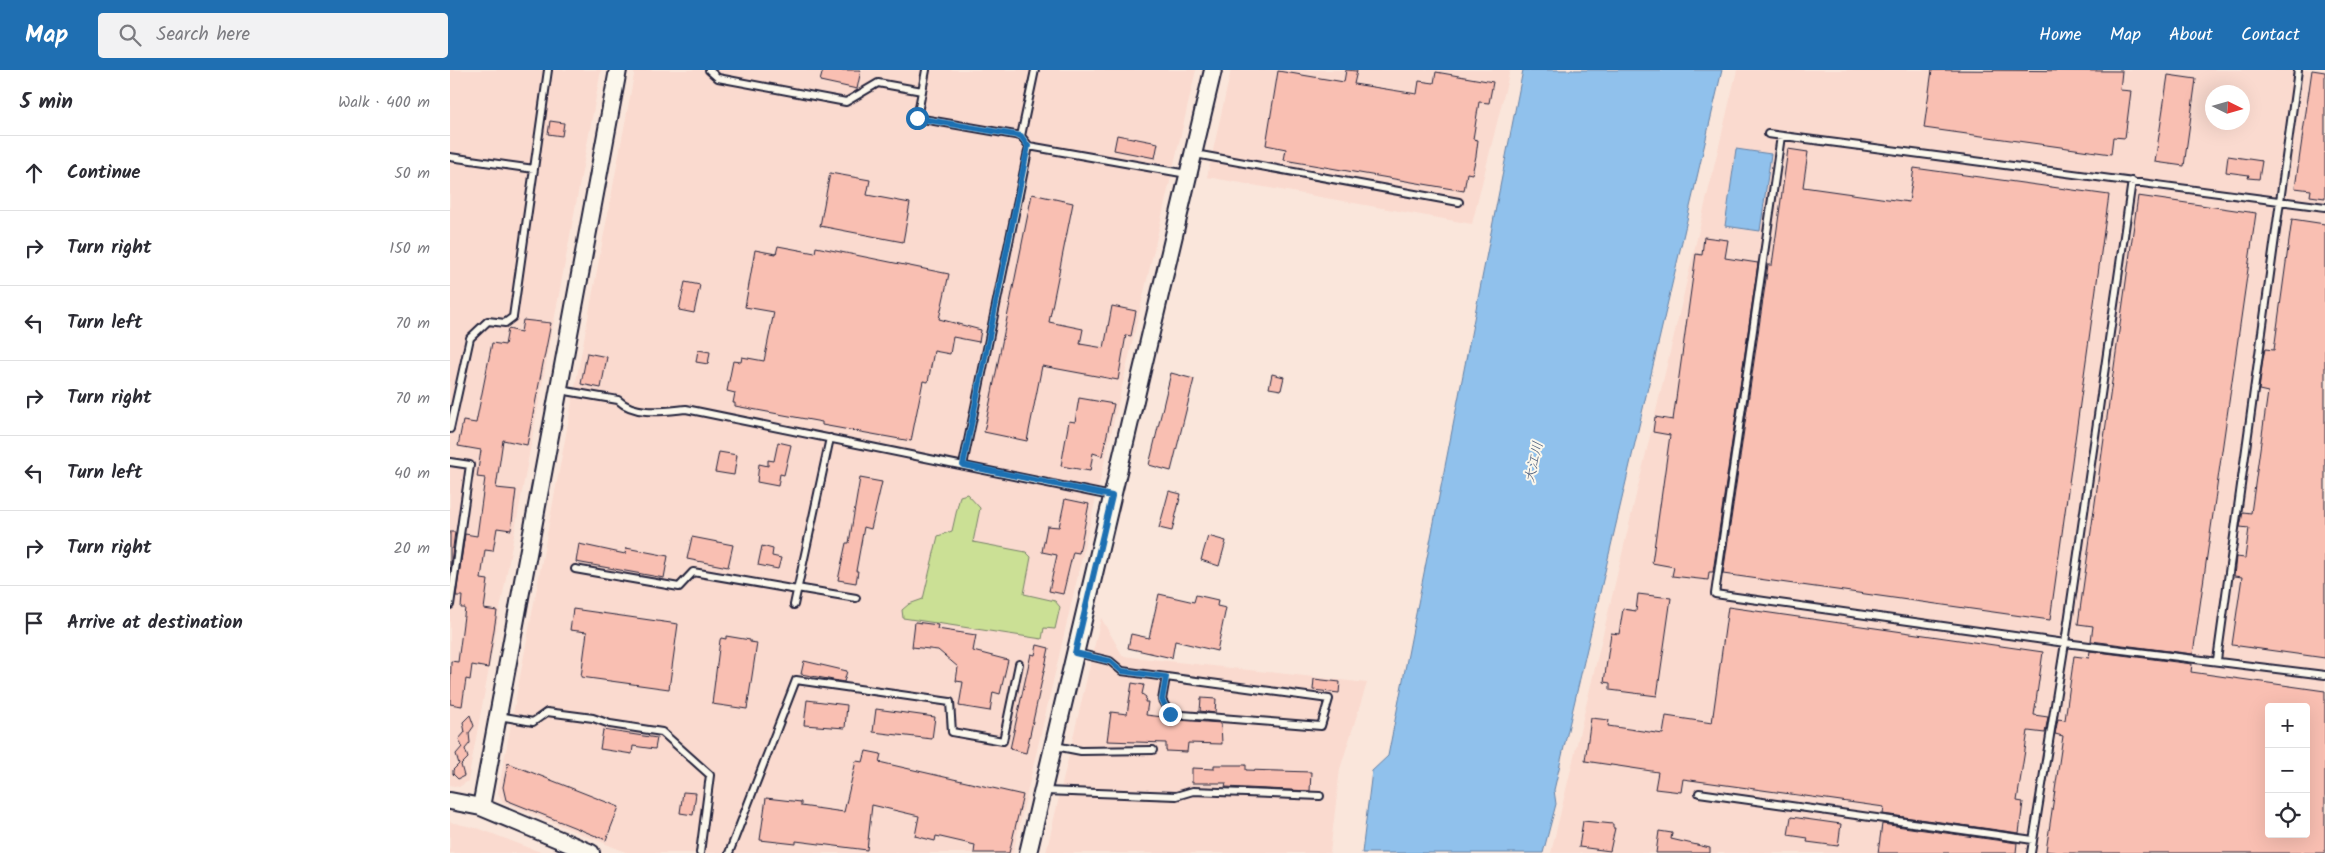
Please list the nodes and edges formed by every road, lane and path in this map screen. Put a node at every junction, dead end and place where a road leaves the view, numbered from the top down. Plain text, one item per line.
1 (548, 70) edge
2 (618, 70) edge
3 (709, 70) edge
4 (720, 70) edge
5 (926, 70) edge
6 (1035, 70) edge
7 (1213, 70) edge
8 (2298, 70) edge
9 (718, 78) junction
10 (922, 91) junction
11 (1768, 134) dead end
12 (1021, 136) junction
13 (1781, 136) junction
14 (1028, 146) junction
15 (1193, 153) junction
16 (450, 157) edge
17 (534, 169) junction
18 (1188, 174) junction
19 (2132, 181) junction
20 (2281, 201) junction
21 (1459, 202) dead end
22 (2325, 207) edge
23 (560, 390) junction
24 (450, 429) edge
25 (830, 438) junction
26 (450, 462) edge
27 (963, 465) junction
28 (1112, 496) junction
29 (575, 568) dead end
30 (797, 589) junction
31 (856, 598) dead end
32 (794, 604) dead end
33 (450, 605) edge
34 (2065, 643) junction
35 (1075, 653) junction
36 (2217, 660) junction
37 (1019, 664) dead end
38 (2325, 675) edge
39 (1166, 677) junction
40 (499, 716) junction
41 (1053, 746) junction
42 (1153, 750) dead end
43 (1043, 791) junction
44 (1699, 793) dead end
45 (1320, 796) dead end
46 (450, 801) edge
47 (482, 807) junction
48 (2033, 840) junction
49 (591, 853) edge
50 (700, 853) edge
51 (730, 853) edge
52 (1028, 853) edge
53 (2032, 853) edge

1 - 17 lane
2 - 23 street
3 - 9 lane
4 - 9 lane
5 - 10 lane
6 - 12 lane
7 - 15 street
8 - 20 lane
9 - 10 lane
10 - 12 lane
11 - 13 lane
12 - 14 lane
13 - 19 lane
13 - 34 lane
14 - 18 lane
14 - 27 lane
15 - 18 street
15 - 21 lane
16 - 17 lane
17 - 24 lane
18 - 28 street
19 - 20 lane
19 - 34 lane
20 - 22 lane
20 - 36 lane
23 - 25 lane
23 - 40 street
25 - 27 lane
25 - 30 lane
26 - 33 lane
27 - 28 lane
28 - 35 street
29 - 30 lane
30 - 31 lane
30 - 32 lane
34 - 36 lane
34 - 48 lane
35 - 39 lane
35 - 41 street
36 - 38 lane
37 - 51 lane
39 - 39 lane
40 - 47 street
40 - 50 lane
41 - 42 lane
41 - 43 street
43 - 45 lane
43 - 52 street
44 - 48 lane
46 - 47 street
47 - 49 street
48 - 53 lane

